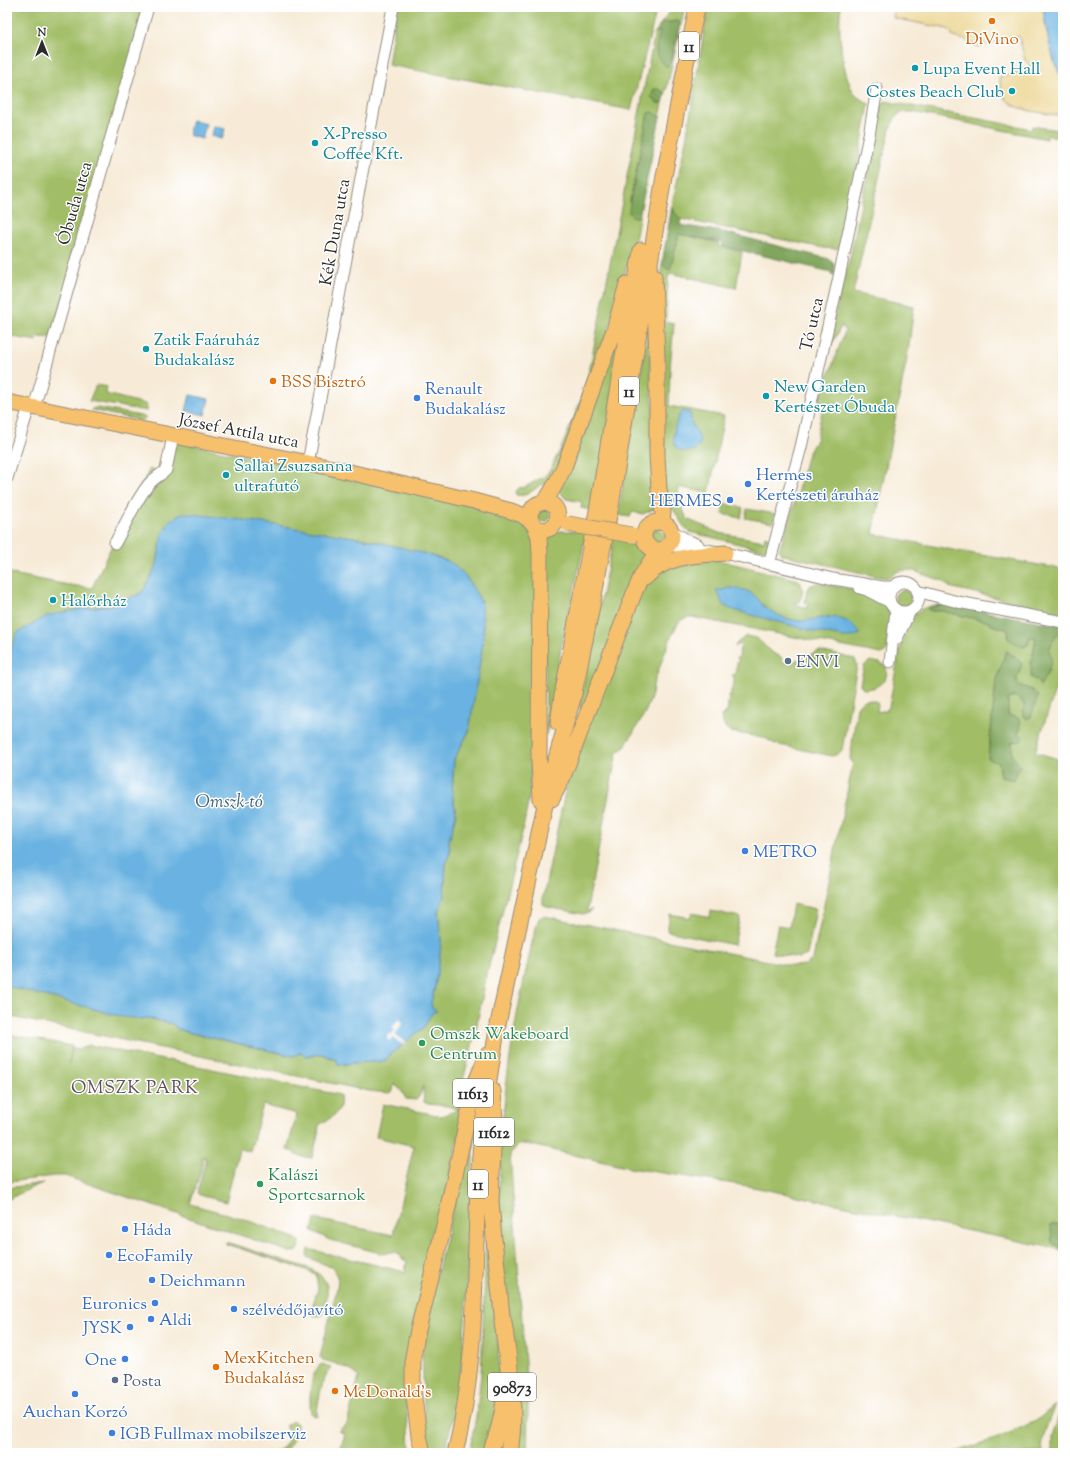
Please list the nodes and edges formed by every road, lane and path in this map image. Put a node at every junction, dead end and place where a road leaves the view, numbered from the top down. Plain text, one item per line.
1 (148, 7) edge
2 (393, 7) edge
3 (688, 7) edge
4 (697, 7) edge
5 (877, 89) dead end
6 (648, 243) junction
7 (19, 405) edge
8 (173, 436) junction
9 (308, 463) junction
10 (8, 471) edge
11 (474, 501) junction
12 (540, 503) junction
13 (562, 519) junction
14 (533, 524) junction
15 (666, 526) junction
16 (638, 533) junction
17 (115, 544) dead end
18 (662, 548) junction
19 (725, 553) junction
20 (769, 564) junction
21 (833, 579) junction
22 (893, 587) junction
23 (635, 591) junction
24 (917, 591) junction
25 (958, 602) junction
26 (893, 606) junction
27 (912, 609) junction
28 (1063, 622) edge
29 (893, 648) junction
30 (890, 662) dead end
31 (542, 819) junction
32 (498, 1024) junction
33 (492, 1062) junction
34 (503, 1322) junction
35 (419, 1436) junction
36 (414, 1453) edge
37 (418, 1453) edge
38 (423, 1453) edge
39 (455, 1453) edge
40 (488, 1453) edge
41 (509, 1453) edge

1 - 7 street, Óbuda utca
2 - 9 street, Kék Duna utca
3 - 6 main road, 11
4 - 6 main road, 11
5 - 20 street, Tó utca
6 - 12 main road
6 - 15 main road
6 - 31 main road, 11
7 - 8 main road, József Attila utca
7 - 10 street, Óbuda utca
8 - 9 main road, József Attila utca
8 - 17 street
9 - 11 main road, József Attila utca
11 - 12 main road, József Attila utca
11 - 14 main road, József Attila utca
12 - 13 main road
12 - 14 main road
13 - 14 main road
13 - 16 main road, bridge
14 - 31 main road
15 - 16 main road
15 - 18 main road
15 - 19 street
16 - 18 main road
18 - 19 street
18 - 23 main road
19 - 20 street
19 - 23 main road
20 - 21 street
21 - 22 street
21 - 26 street
22 - 24 street
22 - 26 street
23 - 31 main road
24 - 25 street
24 - 27 street
25 - 27 street
25 - 28 street
26 - 27 street
26 - 29 street
27 - 29 street
29 - 30 street
31 - 32 main road, 11
32 - 33 main road, 11
32 - 35 main road, 11613
33 - 34 main road, 11612
33 - 39 main road, 11
34 - 40 main road, 11612
34 - 41 highway, 90873
35 - 36 main road, 11613
35 - 37 main road, 11613
35 - 38 main road, 11613

